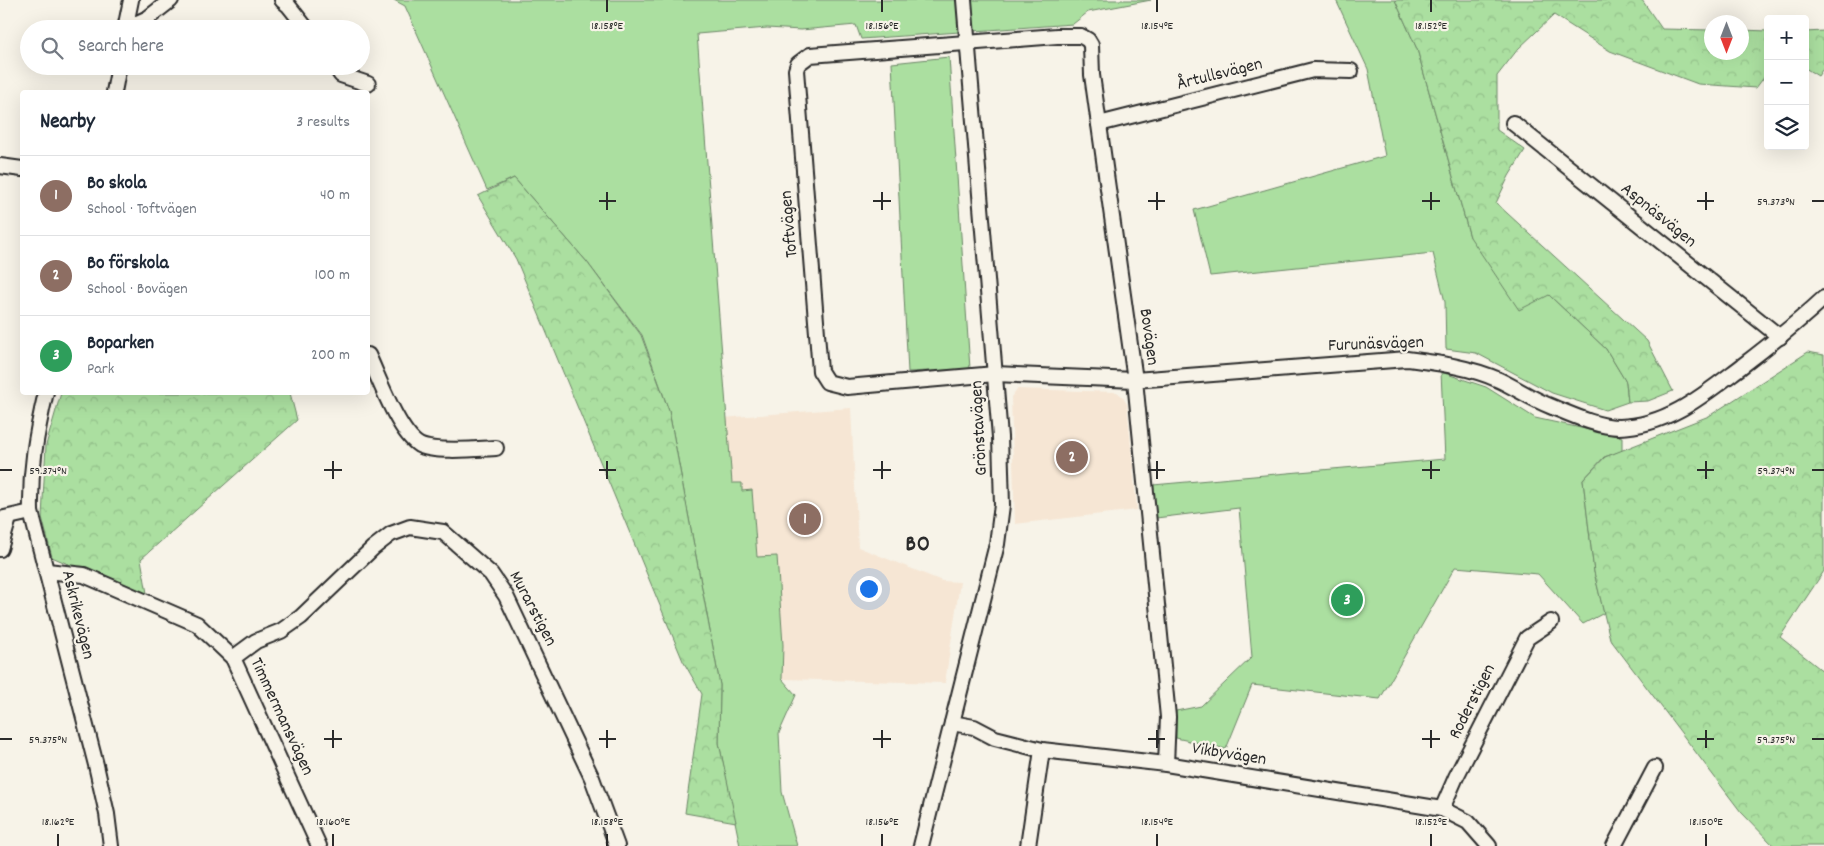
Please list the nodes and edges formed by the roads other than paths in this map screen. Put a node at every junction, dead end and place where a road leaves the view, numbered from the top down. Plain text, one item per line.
1 (131, 0) edge
2 (171, 0) edge
3 (282, 0) edge
4 (964, 0) edge
5 (127, 20) edge
6 (144, 20) edge
7 (300, 20) edge
8 (966, 42) junction
9 (1351, 71) dead end
10 (117, 75) edge
11 (341, 75) edge
12 (368, 84) dead end
13 (114, 90) edge
14 (1513, 123) dead end
15 (1099, 124) junction
16 (0, 166) edge
17 (20, 169) edge
18 (1824, 298) edge
19 (1780, 337) junction
20 (370, 359) edge
21 (995, 374) junction
22 (1135, 380) junction
23 (45, 395) edge
24 (496, 448) dead end
25 (31, 512) junction
26 (4, 519) edge
27 (0, 549) edge
28 (47, 571) junction
29 (1551, 622) dead end
30 (233, 658) junction
31 (952, 723) junction
32 (1042, 750) junction
33 (1166, 764) junction
34 (1656, 768) dead end
35 (1442, 809) junction
36 (111, 846) edge
37 (320, 846) edge
38 (617, 846) edge
39 (921, 846) edge
40 (1028, 846) edge
41 (1489, 846) edge
42 (1614, 846) edge

1 - 5 street
2 - 6 street
3 - 7 street
4 - 8 street, Grönstavägen
8 - 15 street, Bovägen
8 - 21 street, Grönstavägen
8 - 21 street, Toftvägen
9 - 15 street, Årtullsvägen
10 - 13 street
11 - 12 street
14 - 19 street, Aspnäsvägen
15 - 22 street, Bovägen
16 - 17 street
18 - 19 street, Furunäsvägen
19 - 22 street, Furunäsvägen
20 - 24 street
21 - 22 street, Furunäsvägen
21 - 31 street, Grönstavägen
22 - 33 street, Bovägen
23 - 25 street, Askrikevägen
25 - 26 street
25 - 28 street, Askrikevägen
26 - 27 street
28 - 30 street, Timmermansvägen
28 - 36 street, Askrikevägen
29 - 35 street, Roderstigen
30 - 37 street, Timmermansvägen
30 - 38 street, Murarstigen
31 - 32 street, Vikbyvägen
31 - 39 street, Grönstavägen
32 - 33 street, Vikbyvägen
32 - 40 street
33 - 35 street, Vikbyvägen
34 - 42 street
35 - 41 street, Vikbyvägen

